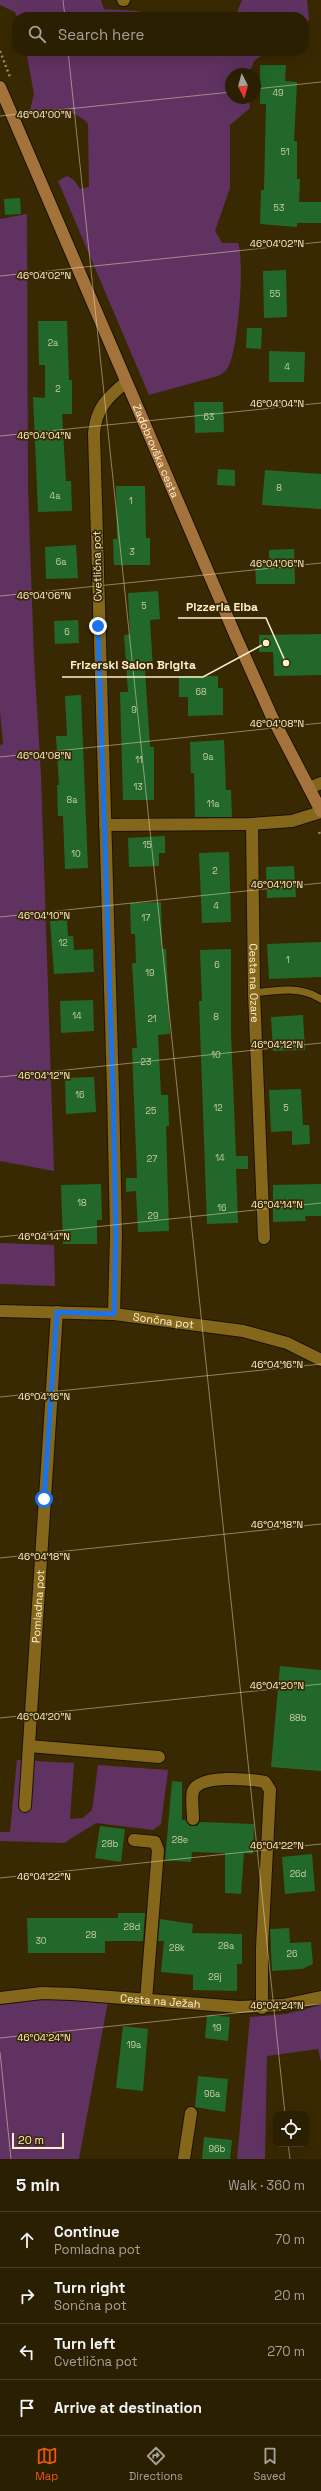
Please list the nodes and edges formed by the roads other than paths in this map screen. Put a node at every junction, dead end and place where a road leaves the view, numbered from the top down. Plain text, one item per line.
1 (0, 87) edge
2 (126, 382) junction
3 (321, 783) edge
4 (308, 788) junction
5 (321, 812) edge
6 (252, 824) junction
7 (105, 826) junction
8 (254, 993) junction
9 (321, 999) edge
10 (264, 1238) dead end
11 (0, 1311) edge
12 (57, 1312) junction
13 (114, 1314) junction
14 (321, 1360) edge
15 (29, 1746) junction
16 (159, 1757) dead end
17 (25, 1806) dead end
18 (193, 1819) dead end
19 (134, 1840) dead end
20 (321, 1997) edge
21 (0, 1998) edge
22 (146, 2000) junction
23 (262, 2008) junction
24 (191, 2113) dead end
25 (184, 2159) edge

1 - 2 main road, Zadobrovška cesta
2 - 4 main road, Zadobrovška cesta
2 - 7 street, Cvetlična pot
3 - 4 street
4 - 5 main road, Zadobrovška cesta
5 - 6 street
6 - 7 street
6 - 8 street, Cesta na Ozare
7 - 13 street, Cvetlična pot
8 - 9 lane
8 - 10 street, Cesta na Ozare
11 - 12 street, Sončna pot
12 - 13 street, Sončna pot
12 - 15 street, Pomladna pot
13 - 14 street, Sončna pot
15 - 16 street
15 - 17 street, Pomladna pot
18 - 23 street
19 - 22 street
20 - 23 street, Cesta na Ježah
21 - 22 street, Cesta na Ježah
22 - 23 street, Cesta na Ježah
24 - 25 street

